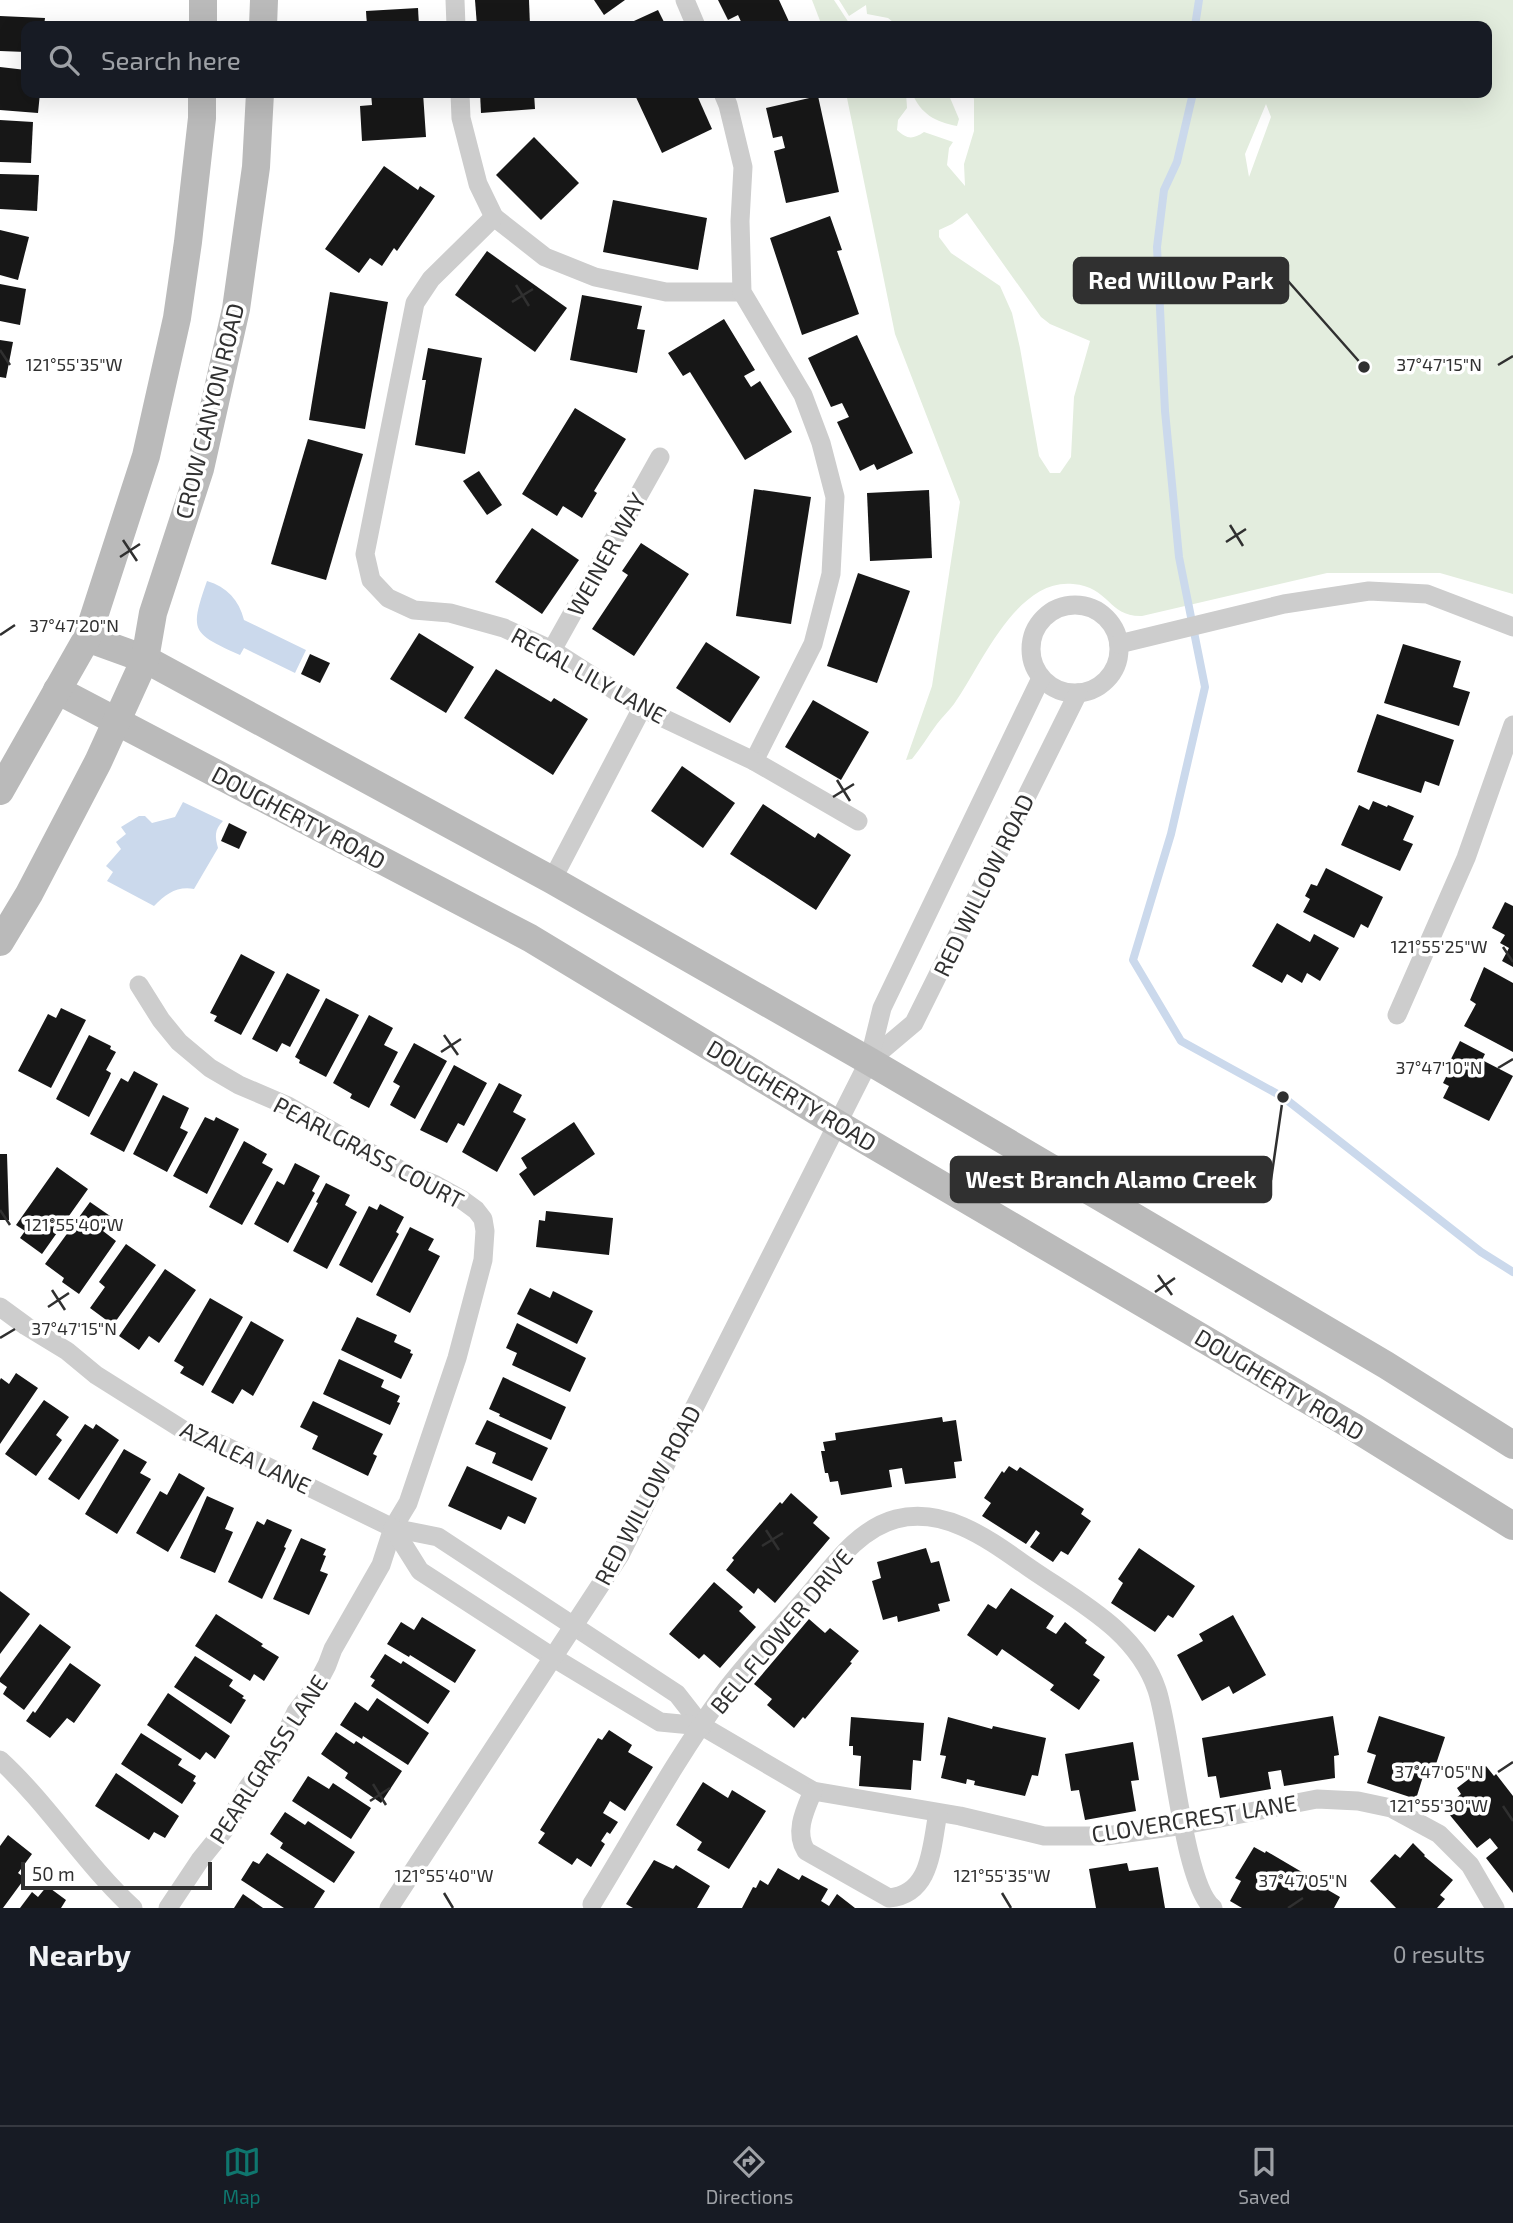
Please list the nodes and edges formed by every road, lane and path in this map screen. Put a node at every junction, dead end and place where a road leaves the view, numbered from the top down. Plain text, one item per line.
1 (203, 0) edge
2 (264, 0) edge
3 (455, 0) edge
4 (685, 0) edge
5 (203, 21) edge
6 (263, 21) edge
7 (456, 21) edge
8 (694, 21) edge
9 (202, 98) edge
10 (260, 98) edge
11 (460, 98) edge
12 (724, 98) edge
13 (494, 217) junction
14 (742, 292) junction
15 (660, 457) dead end
16 (1513, 627) edge
17 (87, 638) junction
18 (1119, 644) junction
19 (552, 650) junction
20 (145, 659) junction
21 (1041, 678) junction
22 (57, 690) junction
23 (1078, 694) junction
24 (642, 708) junction
25 (116, 720) junction
26 (1513, 725) edge
27 (754, 761) junction
28 (0, 790) edge
29 (858, 821) dead end
30 (552, 880) junction
31 (0, 942) edge
32 (139, 985) dead end
33 (1397, 1015) dead end
34 (869, 1061) junction
35 (836, 1123) junction
36 (0, 1307) edge
37 (1513, 1445) edge
38 (1513, 1526) edge
39 (393, 1528) junction
40 (575, 1625) junction
41 (554, 1658) junction
42 (702, 1726) junction
43 (0, 1760) edge
44 (813, 1791) junction
45 (938, 1813) junction
46 (1184, 1825) junction
47 (592, 1904) dead end
48 (134, 1908) edge
49 (168, 1908) edge
50 (389, 1908) edge
51 (1213, 1908) edge
52 (1496, 1908) edge

1 - 5 main road
2 - 6 main road
3 - 7 street
4 - 8 street
9 - 17 main road
10 - 20 main road, CROW CANYON ROAD
11 - 13 street
12 - 14 street
13 - 14 street
13 - 19 street, REGAL LILY LANE
14 - 27 street
15 - 19 street, WEINER WAY
16 - 18 street
17 - 20 main road
17 - 22 main road
18 - 21 street
18 - 23 street
19 - 24 street, REGAL LILY LANE
20 - 25 main road, CROW CANYON ROAD
20 - 30 main road
21 - 23 street
21 - 34 street, RED WILLOW ROAD
22 - 25 main road, DOUGHERTY ROAD
22 - 28 main road
23 - 34 street, RED WILLOW ROAD
24 - 27 street, REGAL LILY LANE
24 - 30 street
25 - 31 main road, CROW CANYON ROAD
25 - 35 main road, DOUGHERTY ROAD
26 - 33 street
27 - 29 street, REGAL LILY LANE
30 - 34 main road
32 - 39 street, PEARLGRASS COURT
34 - 35 street, RED WILLOW ROAD
34 - 37 main road
35 - 38 main road, DOUGHERTY ROAD
35 - 40 street, RED WILLOW ROAD
36 - 39 street, AZALEA LANE
39 - 40 street, AZALEA LANE
39 - 41 street
39 - 49 street, PEARLGRASS LANE
40 - 41 street, RED WILLOW ROAD
40 - 42 street, CLOVERCREST LANE
41 - 42 street, CLOVERCREST LANE
41 - 50 street, RED WILLOW ROAD
42 - 44 street, CLOVERCREST LANE
42 - 46 street, BELLFLOWER DRIVE
42 - 47 street, BELLFLOWER DRIVE
43 - 48 street
44 - 45 street, CLOVERCREST LANE
44 - 45 street
45 - 46 street, CLOVERCREST LANE
46 - 51 street, BELLFLOWER DRIVE
46 - 52 street, CLOVERCREST LANE

